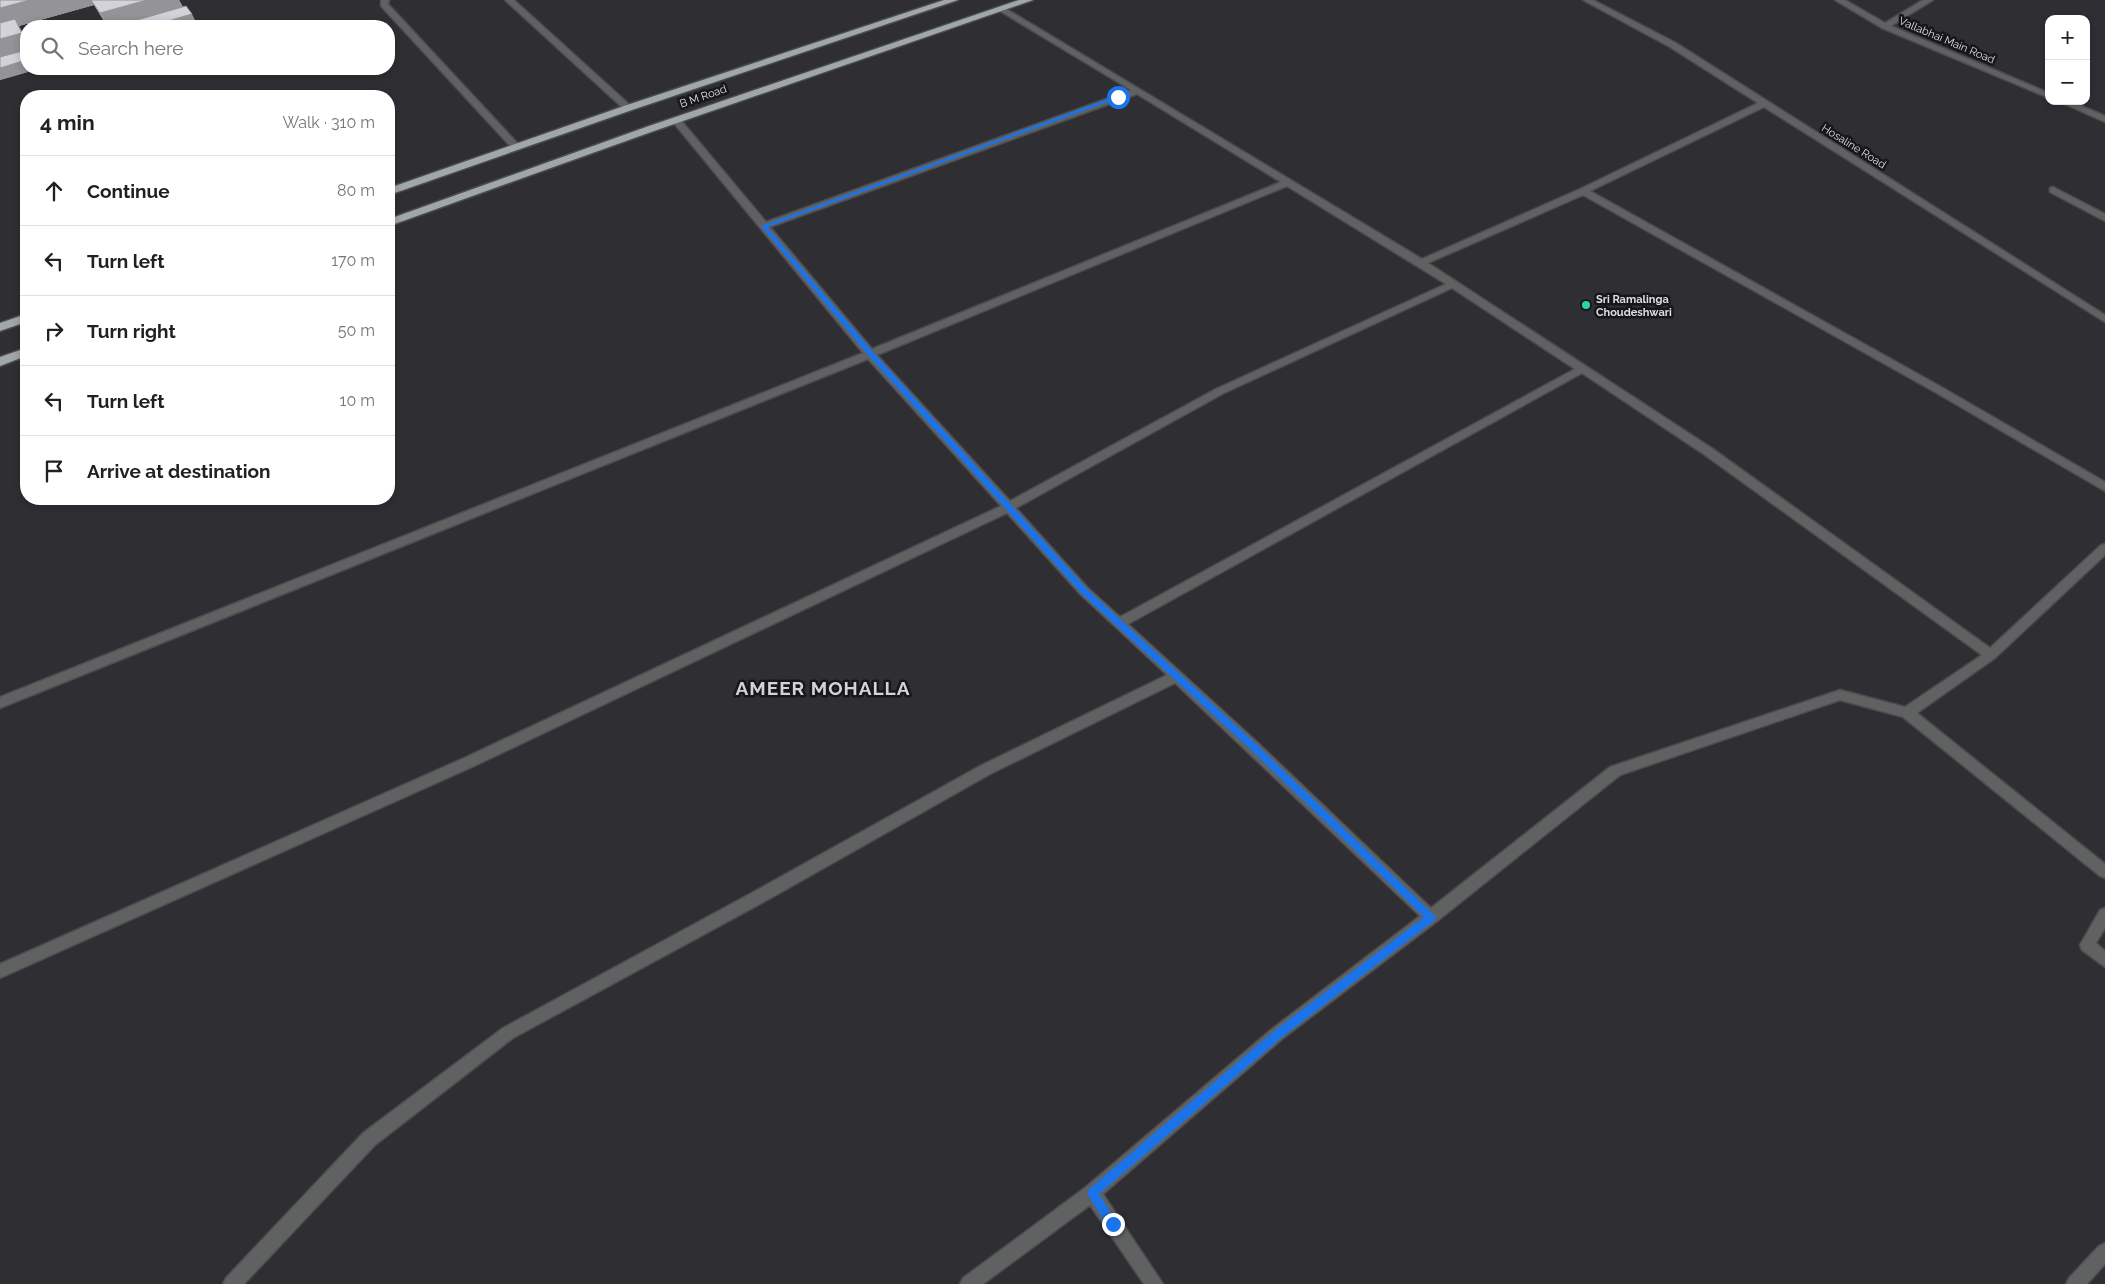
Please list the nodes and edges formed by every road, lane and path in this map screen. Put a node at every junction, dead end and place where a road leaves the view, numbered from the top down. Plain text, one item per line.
1 (384, 0) edge
2 (509, 0) edge
3 (953, 0) edge
4 (990, 0) edge
5 (1028, 0) edge
6 (1587, 0) edge
7 (1839, 0) edge
8 (1929, 0) edge
9 (1003, 9) junction
10 (1885, 26) junction
11 (1137, 90) junction
12 (2045, 94) edge
13 (1765, 103) junction
14 (2072, 105) edge
15 (628, 108) junction
16 (2105, 119) edge
17 (676, 120) junction
18 (516, 147) junction
19 (1288, 182) junction
20 (395, 190) edge
21 (1583, 190) junction
22 (2053, 190) dead end
23 (2105, 218) edge
24 (395, 220) edge
25 (764, 226) junction
26 (1421, 263) junction
27 (1453, 284) junction
28 (2105, 319) edge
29 (20, 320) edge
30 (0, 327) edge
31 (20, 354) edge
32 (870, 354) junction
33 (0, 362) edge
34 (1582, 369) junction
35 (2105, 487) edge
36 (1009, 507) junction
37 (2105, 548) edge
38 (1119, 623) junction
39 (1991, 655) junction
40 (1177, 676) junction
41 (0, 703) edge
42 (1907, 713) junction
43 (2105, 872) edge
44 (2105, 915) edge
45 (1431, 917) junction
46 (2105, 960) edge
47 (0, 971) edge
48 (1092, 1193) junction
49 (2105, 1252) edge
50 (232, 1284) edge
51 (969, 1284) edge
52 (1154, 1284) edge
53 (2075, 1284) edge

1 - 18 street
2 - 15 street
3 - 15 highway, B M Road
4 - 9 highway
5 - 9 highway, B M Road
6 - 13 street, Hosaline Road
7 - 10 street, Vallabhai Main Road
8 - 10 street
9 - 11 street
9 - 17 highway, B M Road
10 - 12 street, Vallabhai Main Road
11 - 19 street
11 - 25 street
13 - 21 street
13 - 28 street, Hosaline Road
14 - 16 street
15 - 18 highway, B M Road
17 - 24 highway, B M Road
17 - 25 street
18 - 20 highway, B M Road
19 - 26 street
19 - 32 street
21 - 26 street
21 - 35 street
22 - 23 street
25 - 32 street
26 - 27 street
27 - 34 street
27 - 36 street
29 - 30 highway
31 - 33 highway
32 - 36 street
32 - 41 street
34 - 38 street
34 - 39 street
36 - 38 street
36 - 47 street
37 - 39 street
38 - 40 street
39 - 42 street
40 - 45 street
40 - 50 street
42 - 43 street
42 - 45 street
44 - 46 street
45 - 48 street
48 - 51 street
48 - 52 street
49 - 53 street

